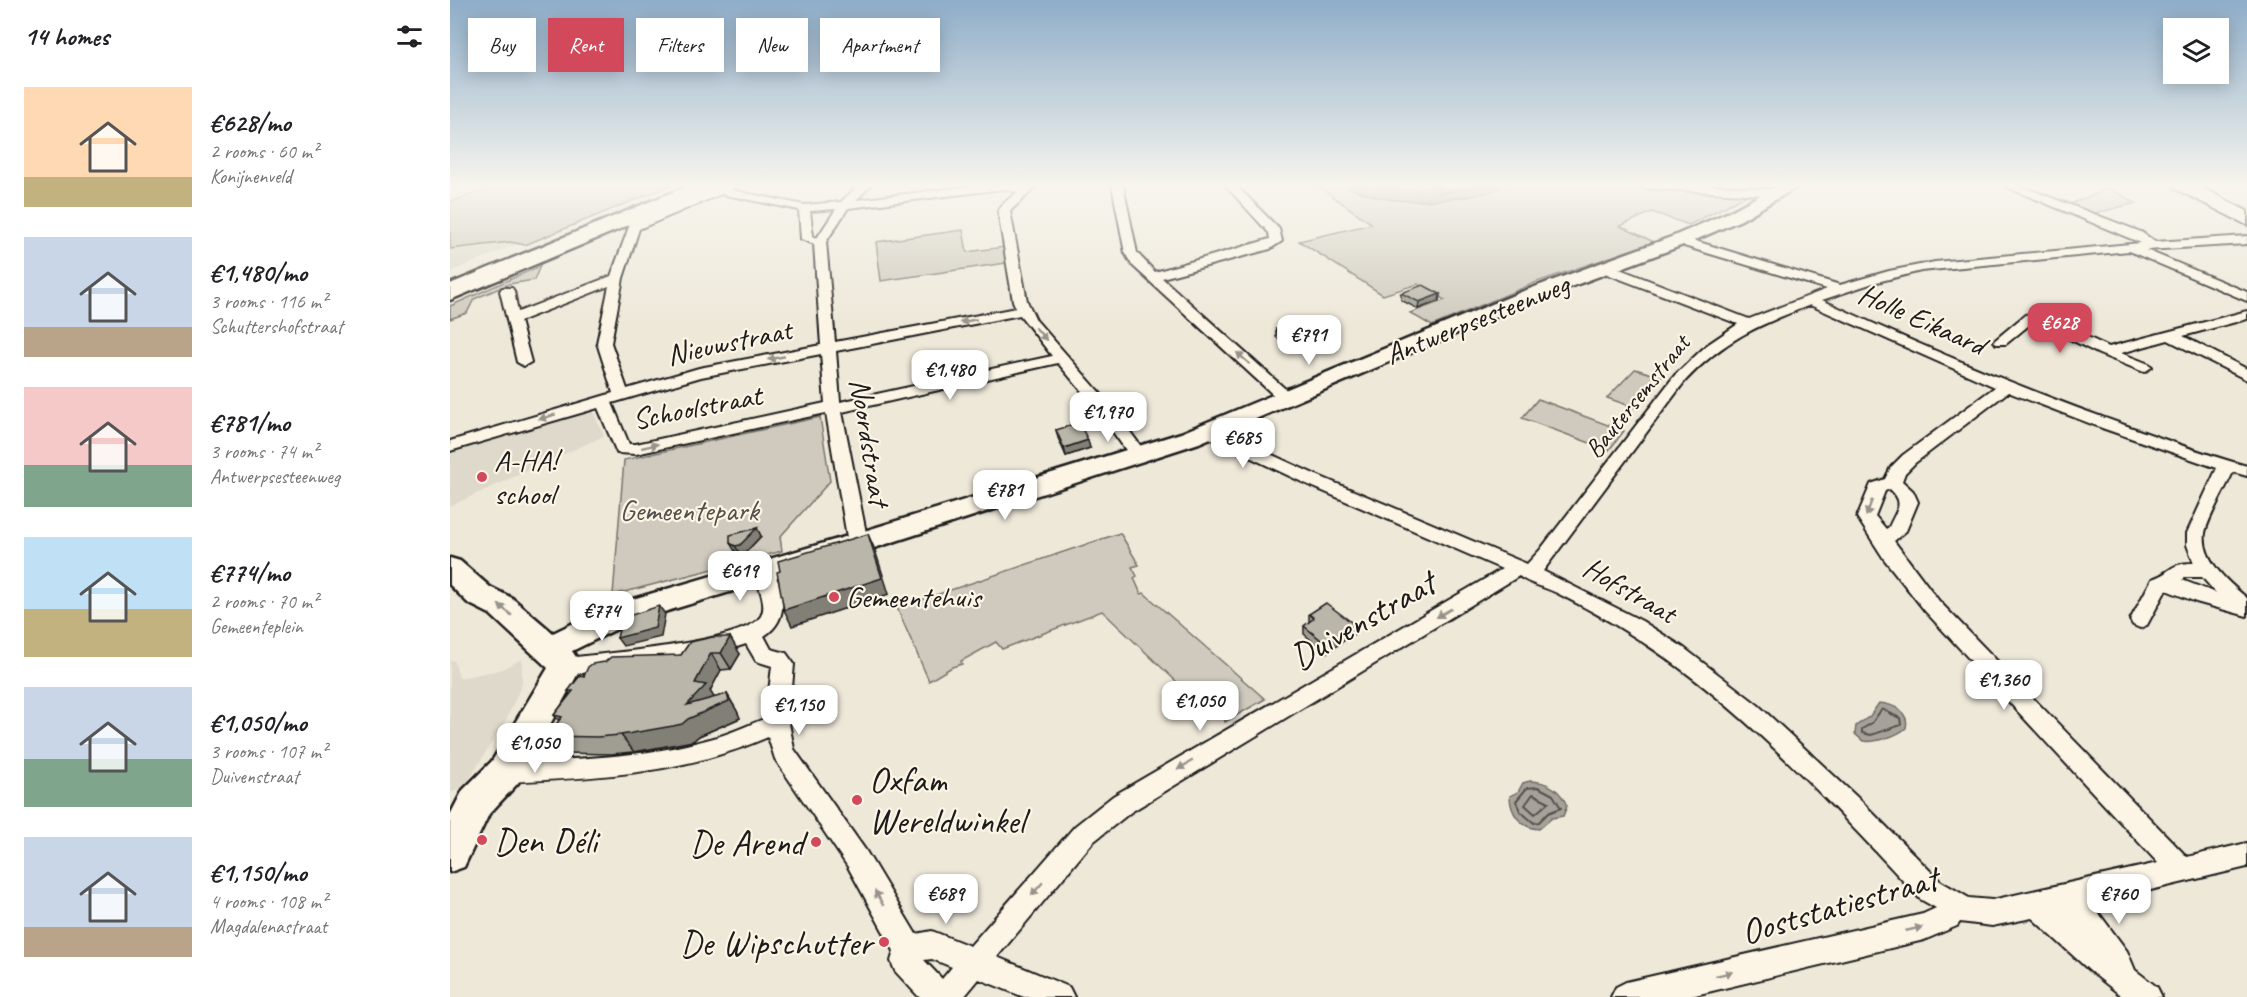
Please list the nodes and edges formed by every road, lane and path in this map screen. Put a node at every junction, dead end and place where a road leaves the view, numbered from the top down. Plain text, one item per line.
1 (571, 232) edge
2 (605, 232) edge
3 (632, 232) edge
4 (806, 232) edge
5 (827, 232) edge
6 (1007, 232) edge
7 (1127, 232) edge
8 (1275, 232) edge
9 (1699, 232) edge
10 (2128, 232) edge
11 (2247, 240) edge
12 (820, 242) junction
13 (1688, 243) dead end
14 (2151, 244) junction
15 (2132, 248) junction
16 (1612, 271) dead end
17 (1152, 277) junction
18 (616, 278) junction
19 (450, 282) edge
20 (1843, 290) junction
21 (507, 291) dead end
22 (450, 293) edge
23 (2247, 297) edge
24 (1812, 301) junction
25 (1025, 310) junction
26 (2247, 315) edge
27 (512, 319) junction
28 (1749, 324) junction
29 (2172, 336) junction
30 (2001, 341) dead end
31 (827, 348) junction
32 (2107, 352) junction
33 (1062, 358) junction
34 (524, 362) dead end
35 (2144, 367) dead end
36 (2247, 375) edge
37 (2005, 387) junction
38 (621, 395) junction
39 (1287, 398) junction
40 (603, 400) junction
41 (833, 408) junction
42 (1207, 431) junction
43 (450, 446) edge
44 (1139, 456) junction
45 (2227, 466) junction
46 (2247, 471) edge
47 (1893, 482) junction
48 (1883, 539) junction
49 (858, 543) junction
50 (450, 568) edge
51 (2208, 570) junction
52 (763, 571) junction
53 (1523, 572) junction
54 (2167, 582) junction
55 (2245, 607) edge
56 (2140, 620) dead end
57 (752, 634) junction
58 (558, 657) junction
59 (777, 723) junction
60 (505, 772) junction
61 (463, 805) edge
62 (450, 854) edge
63 (2247, 855) edge
64 (2182, 870) junction
65 (2071, 897) junction
66 (2036, 904) junction
67 (1955, 907) junction
68 (909, 949) junction
69 (974, 963) junction
70 (2124, 977) junction
71 (939, 997) edge
72 (945, 997) edge
73 (1059, 997) edge
74 (1626, 997) edge
75 (2147, 997) edge

1 - 19 highway
2 - 22 highway
3 - 18 street
4 - 12 street
5 - 12 street
6 - 25 street
7 - 17 street
8 - 17 street
9 - 39 street, Antwerpsesteenweg
10 - 14 street
11 - 14 street, Bautersemstraat
12 - 31 street, Noordstraat
13 - 20 street
14 - 15 street, Bautersemstraat
15 - 20 street, Bautersemstraat
15 - 23 street
16 - 28 street
39 -> 17 street
18 - 27 street
18 - 38 street
20 - 24 street, Bautersemstraat
21 - 27 street
24 - 28 street, Bautersemstraat
24 - 37 street, Holle Eikaard
25 -> 31 street, Nieuwstraat
25 -> 33 street
26 - 29 street
27 - 34 street
28 - 53 street, Bautersemstraat
29 - 32 street
29 - 36 street
30 - 32 street
31 -> 38 street, Nieuwstraat
31 - 41 street, Noordstraat
32 - 35 street
33 - 41 street
33 - 44 street
37 - 45 street, Holle Eikaard
37 - 47 street
38 - 40 street, Nieuwstraat
39 - 42 street, Antwerpsesteenweg
40 -> 41 street, Schoolstraat
40 -> 43 street, Nieuwstraat
41 - 49 street, Noordstraat
42 - 44 street, Antwerpsesteenweg
42 - 53 street, Hofstraat
44 - 49 street, Antwerpsesteenweg
45 - 46 street, Holle Eikaard
45 - 51 street
47 - 48 street
47 -> 48 street
48 - 64 street
49 - 52 street, Antwerpsesteenweg
58 -> 50 street
51 - 54 street
51 - 55 street
52 - 57 street
52 - 58 street, Antwerpsesteenweg
53 - 67 street, Hofstraat
53 -> 69 street, Duivenstraat
54 - 55 street
54 - 56 street
57 - 58 street
57 - 59 street
58 - 60 street
59 - 60 street
68 -> 59 street
60 - 61 street
61 - 62 street
63 - 64 street, Ooststatiestraat
64 - 65 street, Ooststatiestraat
65 - 66 street, Ooststatiestraat
65 - 70 street
66 - 67 street, Ooststatiestraat
66 - 70 street
74 -> 67 street, Ooststatiestraat
68 - 69 street
68 - 71 street
69 - 72 street, Duivenstraat
69 - 73 street
70 - 75 street

